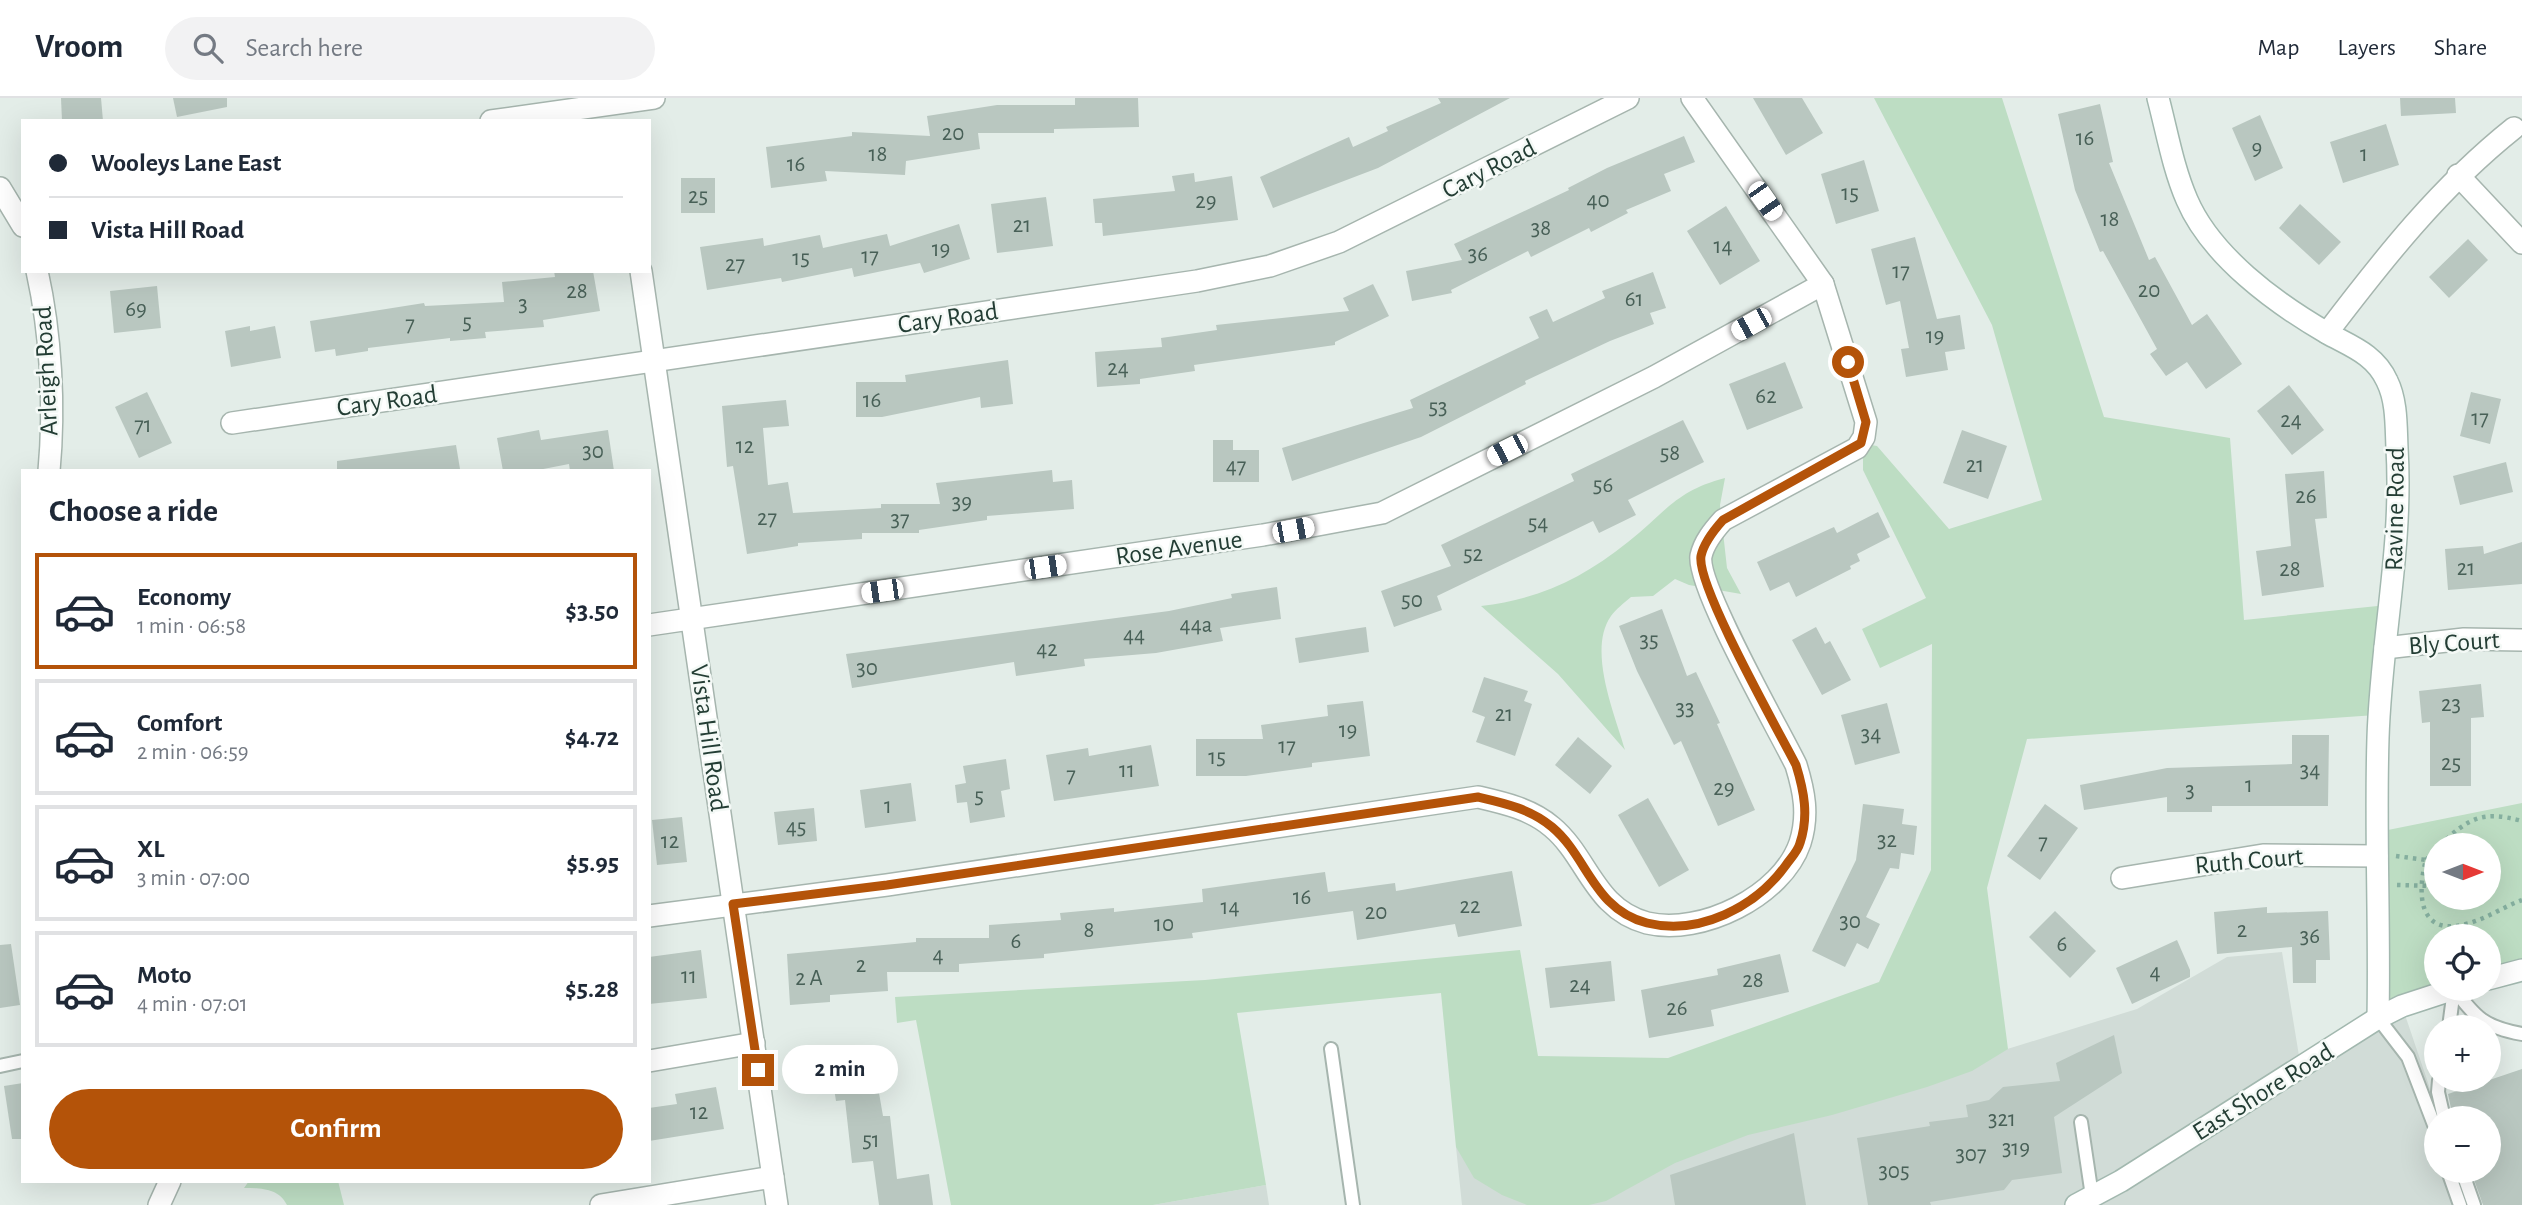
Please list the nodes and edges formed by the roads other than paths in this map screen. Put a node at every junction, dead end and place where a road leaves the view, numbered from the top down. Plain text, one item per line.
1 (654, 98) edge
2 (1628, 98) edge
3 (1692, 98) edge
4 (2158, 98) edge
5 (617, 107) edge
6 (509, 119) edge
7 (2518, 125) edge
8 (2458, 175) junction
9 (0, 188) edge
10 (21, 223) edge
11 (2522, 243) edge
12 (37, 273) edge
13 (641, 273) edge
14 (1824, 284) junction
15 (2327, 333) junction
16 (654, 362) junction
17 (233, 423) dead end
18 (49, 469) edge
19 (692, 619) junction
20 (651, 625) edge
21 (2522, 640) edge
22 (2385, 648) junction
23 (2377, 856) junction
24 (2122, 878) dead end
25 (733, 904) junction
26 (651, 916) edge
27 (2522, 970) edge
28 (2501, 976) edge
29 (2424, 999) edge
30 (2463, 1001) edge
31 (2378, 1018) junction
32 (2522, 1034) edge
33 (754, 1043) junction
34 (1331, 1049) dead end
35 (21, 1061) edge
36 (651, 1062) edge
37 (0, 1066) edge
38 (2427, 1106) edge
39 (2081, 1122) dead end
40 (773, 1177) junction
41 (169, 1183) edge
42 (2452, 1183) edge
43 (2466, 1183) edge
44 (2084, 1201) edge
45 (159, 1205) edge
46 (601, 1205) edge
47 (778, 1205) edge
48 (1353, 1205) edge
49 (2460, 1205) edge
50 (2474, 1205) edge

1 - 5 street
2 - 16 street, Cary Road
3 - 14 street
4 - 15 street, Ravine Road
5 - 6 street
7 - 8 street
8 - 11 street
8 - 15 street
9 - 10 street
12 - 18 street, Arleigh Road
13 - 16 street, Vista Hill Road
14 - 19 street, Rose Avenue
14 - 25 street
15 - 22 street, Ravine Road
16 - 17 street, Cary Road
16 - 19 street, Vista Hill Road
19 - 20 street, Rose Avenue
19 - 25 street, Vista Hill Road
21 - 22 street, Bly Court
22 - 23 street, Ravine Road
23 - 24 street, Ruth Court
23 - 31 street, Ravine Road
25 - 26 street
25 - 33 street, Vista Hill Road
27 - 28 street
29 - 31 street, East Shore Road
30 - 32 lane
31 - 38 lane
31 - 44 street, East Shore Road
33 - 36 street
33 - 40 street, Vista Hill Road
34 - 48 lane
35 - 37 lane
39 - 44 lane
40 - 46 street
40 - 47 street, Vista Hill Road
41 - 45 street
42 - 49 lane
43 - 50 lane

